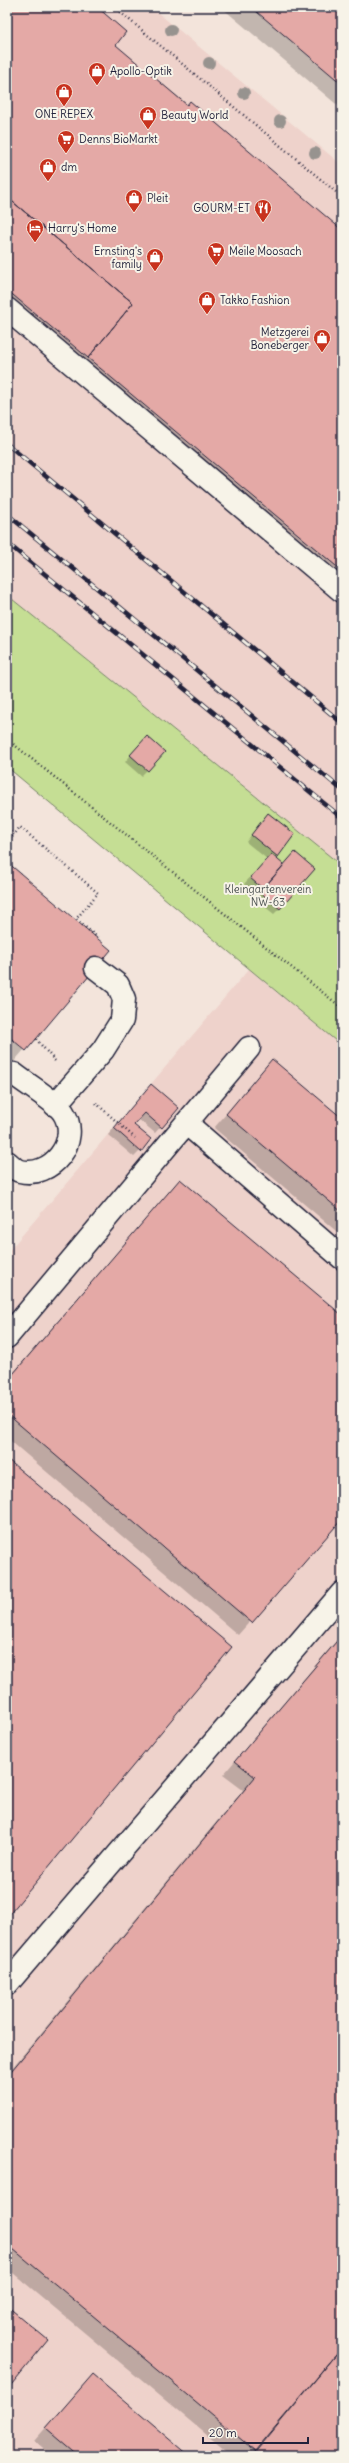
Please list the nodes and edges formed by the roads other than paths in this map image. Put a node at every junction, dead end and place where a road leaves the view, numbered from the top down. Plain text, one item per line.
1 (7, 310) edge
2 (342, 591) edge
3 (96, 968) dead end
4 (249, 1048) dead end
5 (7, 1073) edge
6 (54, 1105) junction
7 (186, 1123) junction
8 (7, 1162) edge
9 (342, 1258) edge
10 (7, 1337) edge
11 (342, 1593) edge
12 (7, 1984) edge

1 - 2 street
3 - 6 street
4 - 7 street
5 - 6 street
6 - 8 street
7 - 9 street
7 - 10 street
11 - 12 street

